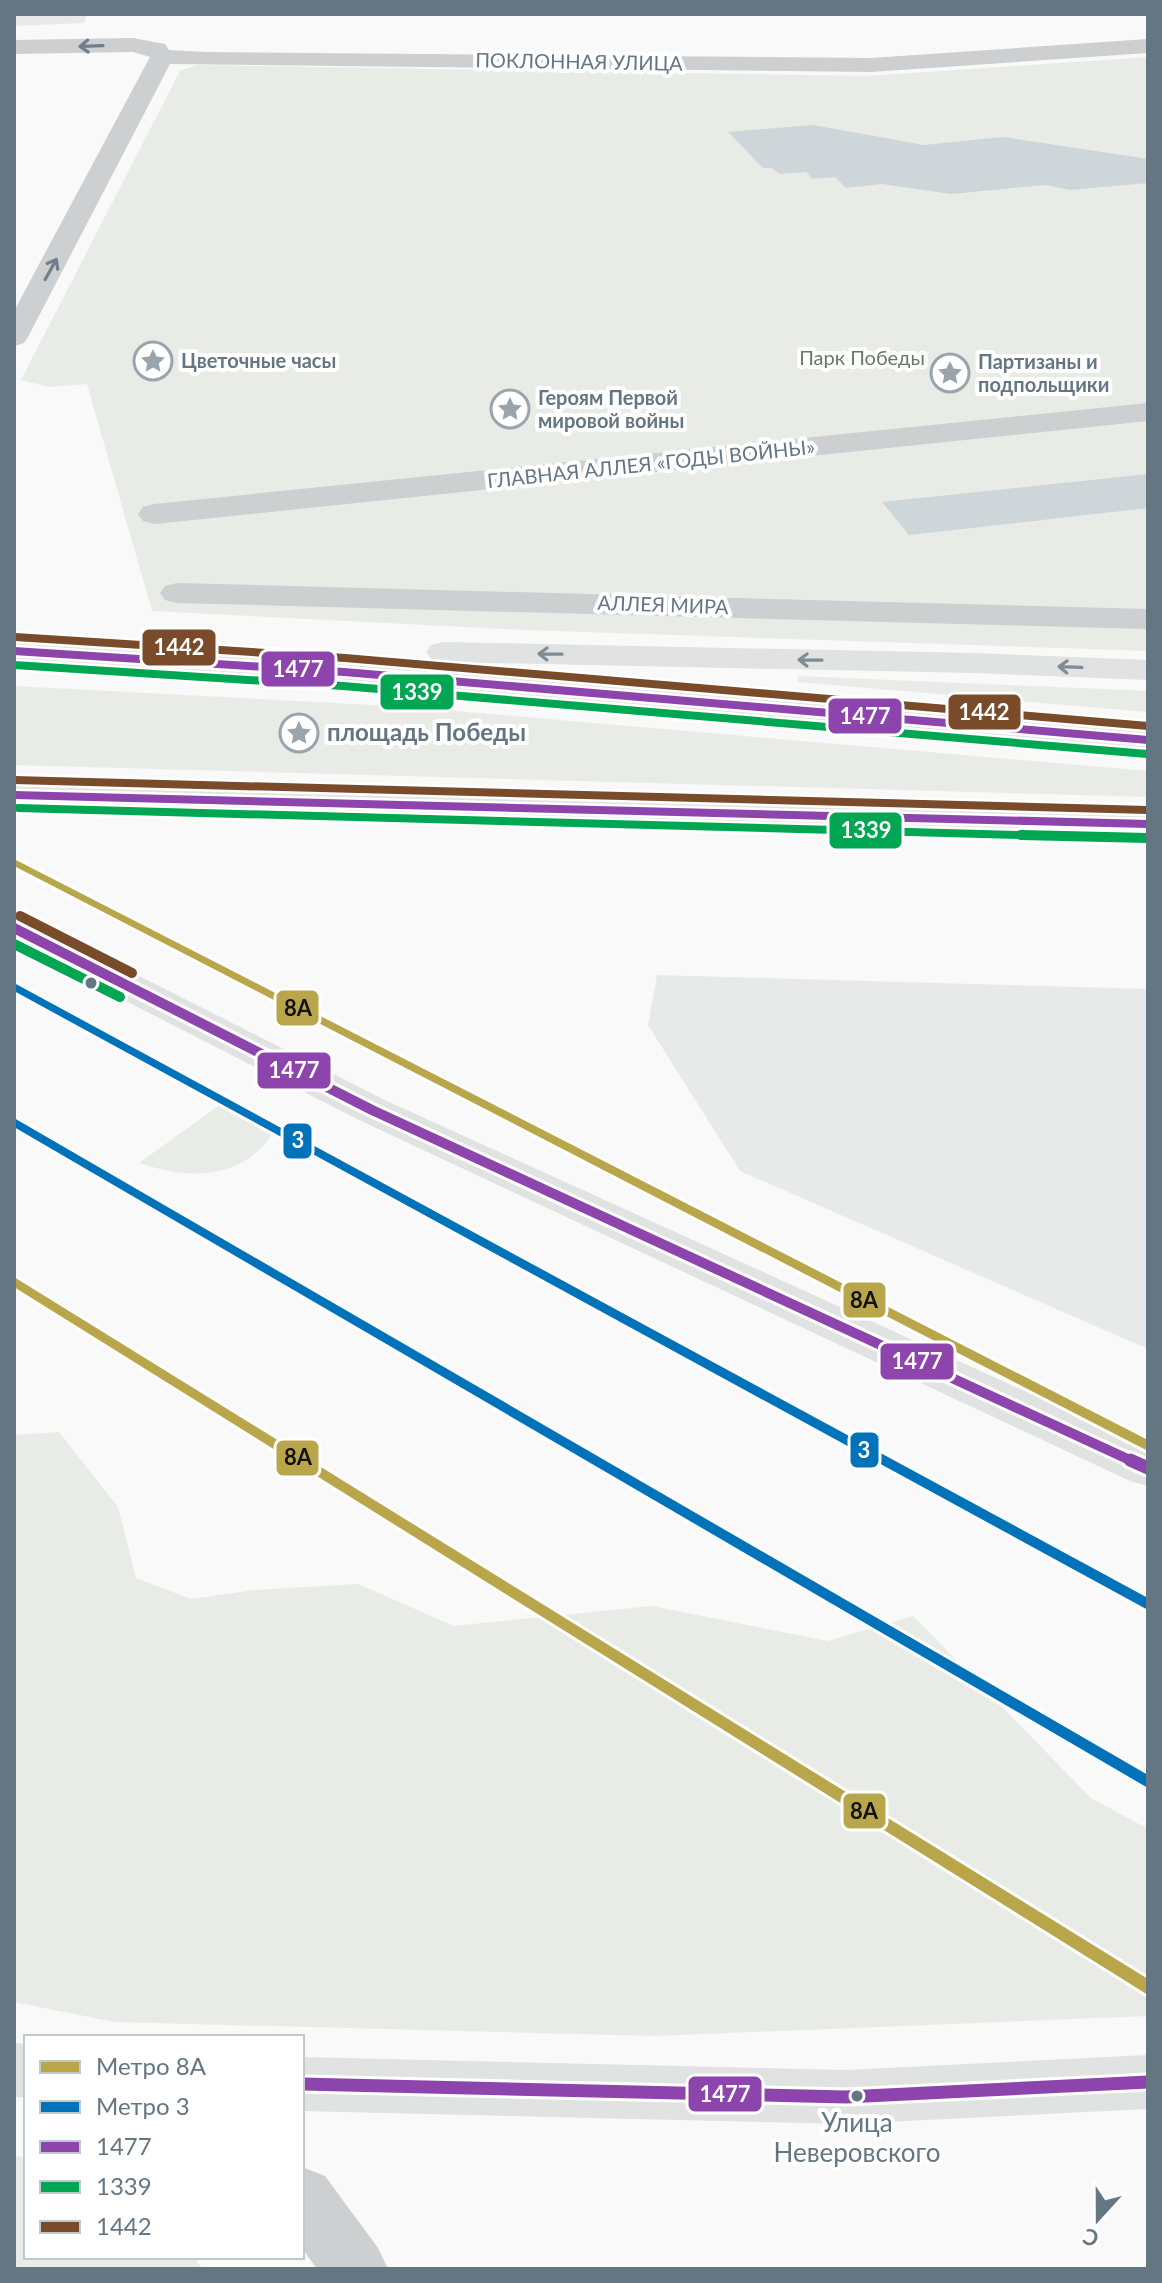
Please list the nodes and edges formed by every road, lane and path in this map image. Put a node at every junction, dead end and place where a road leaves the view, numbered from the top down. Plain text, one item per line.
1 (1148, 46) edge
2 (14, 47) edge
3 (162, 57) junction
4 (14, 337) edge
5 (1148, 412) edge
6 (154, 514) dead end
7 (177, 593) dead end
8 (1148, 619) edge
9 (14, 644) edge
10 (14, 651) edge
11 (1148, 670) edge
12 (1148, 740) edge
13 (16, 794) edge
14 (1016, 820) junction
15 (1148, 824) edge
16 (1148, 830) edge
17 (14, 928) edge
18 (1148, 1468) edge
19 (1148, 2082) edge
20 (304, 2084) edge
21 (304, 2199) edge
22 (355, 2269) edge

1 - 3 street, ПОКЛОННАЯ УЛИЦА
3 -> 2 street, ПОКЛОННАЯ УЛИЦА
4 -> 3 street
5 - 6 street, ГЛАВНАЯ АЛЛЕЯ «ГОДЫ ВОЙНЫ»
7 - 8 street, АЛЛЕЯ МИРА
11 -> 9 main road
10 - 12 main road
13 - 14 main road
14 - 15 main road
14 - 16 main road
17 - 18 main road
19 - 20 main road
21 - 22 street

